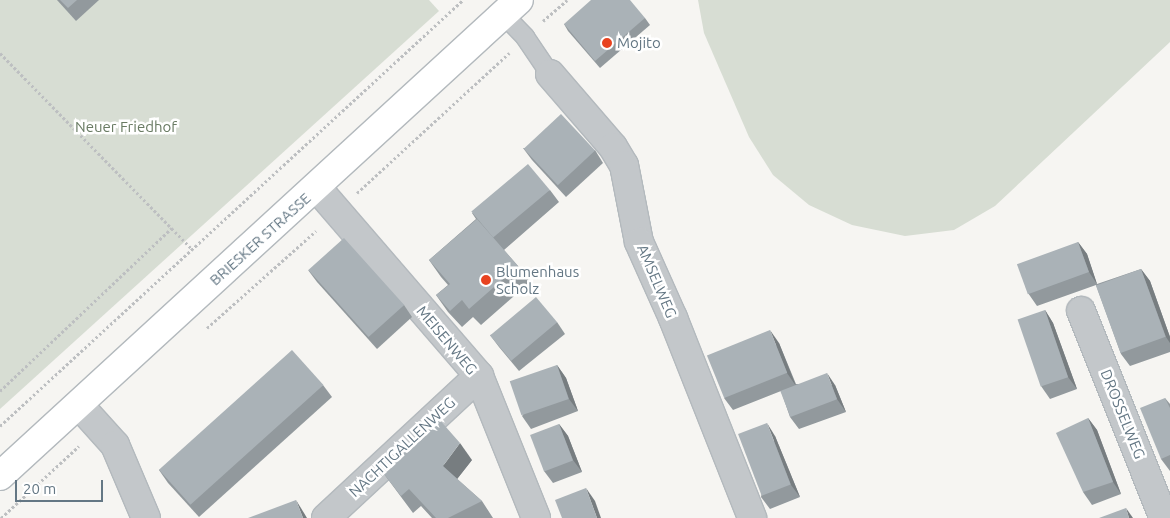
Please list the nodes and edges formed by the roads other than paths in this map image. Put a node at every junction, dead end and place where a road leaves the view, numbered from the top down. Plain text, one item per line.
1 (511, 7) edge
2 (550, 74) joint
3 (317, 188) junction
4 (1081, 311) dead end
5 (478, 376) junction
6 (79, 405) junction
7 (0, 476) edge
8 (146, 518) edge
9 (326, 518) edge
10 (536, 518) edge
11 (752, 518) edge
12 (1164, 518) edge

1 - 2 lane, AMSELWEG
1 - 3 main road, BRIESKER STRASSE
2 - 11 street, AMSELWEG
3 - 5 street, MEISENWEG
3 - 6 main road, BRIESKER STRASSE
4 - 12 street, DROSSELWEG
5 - 9 street, NACHTIGALLENWEG
5 - 10 street, MEISENWEG
6 - 7 main road, BRIESKER STRASSE
6 - 8 street

